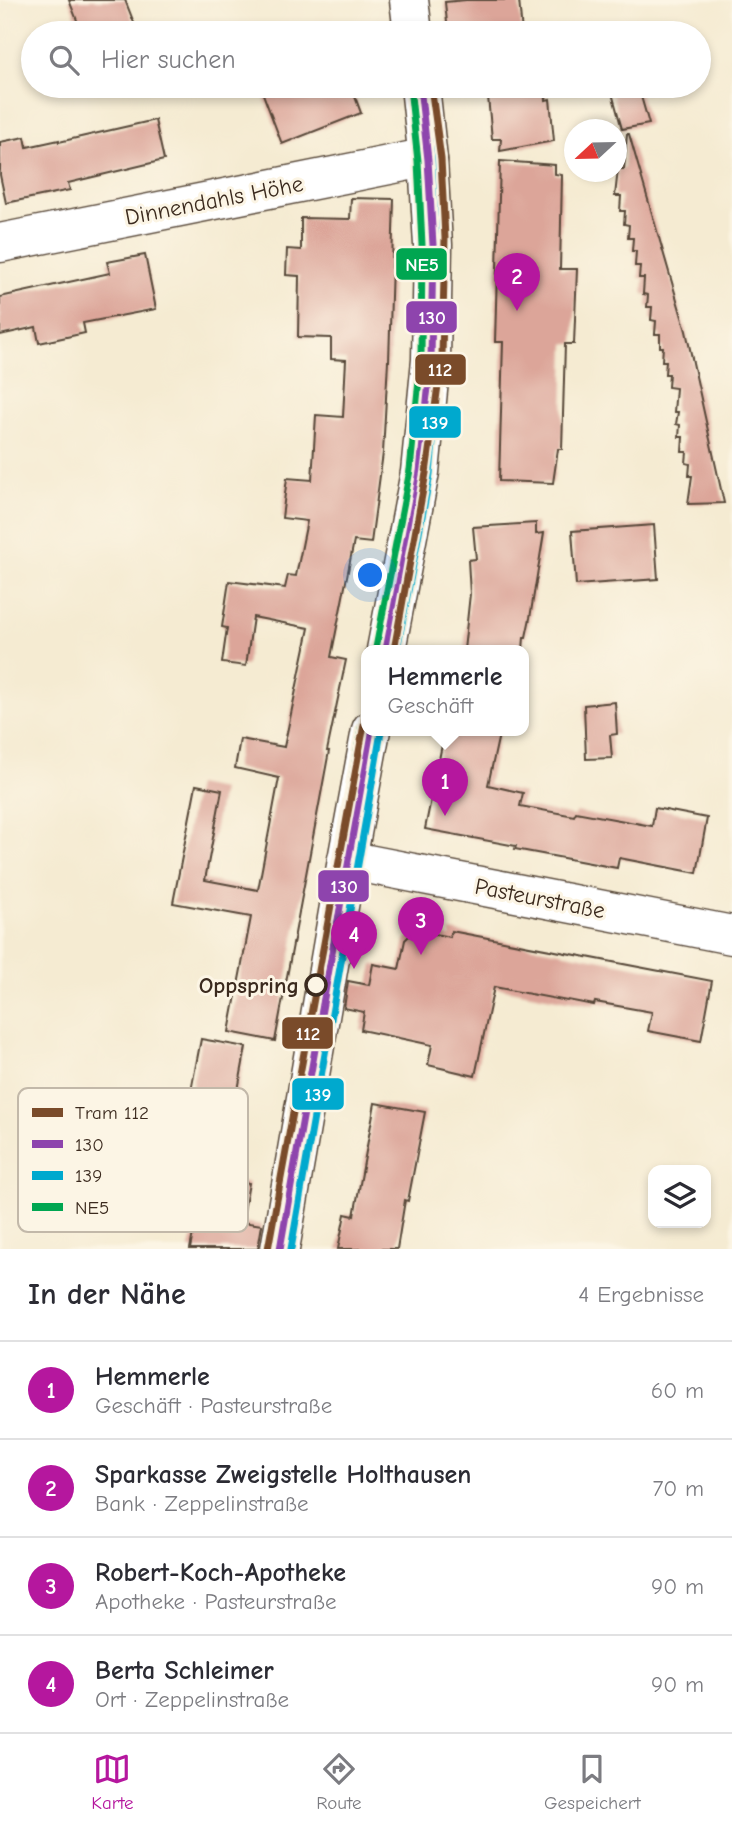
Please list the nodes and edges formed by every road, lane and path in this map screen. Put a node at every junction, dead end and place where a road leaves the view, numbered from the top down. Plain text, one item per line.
1 (409, 0) edge
2 (412, 21) edge
3 (421, 98) edge
4 (428, 160) junction
5 (0, 243) edge
6 (387, 645) edge
7 (370, 736) edge
8 (347, 860) junction
9 (732, 935) edge
10 (280, 1249) edge

1 - 2 main road
3 - 4 main road
4 - 5 main road, Dinnendahls Höhe
4 - 6 main road
7 - 8 main road
8 - 9 main road, Pasteurstraße
8 - 10 main road

